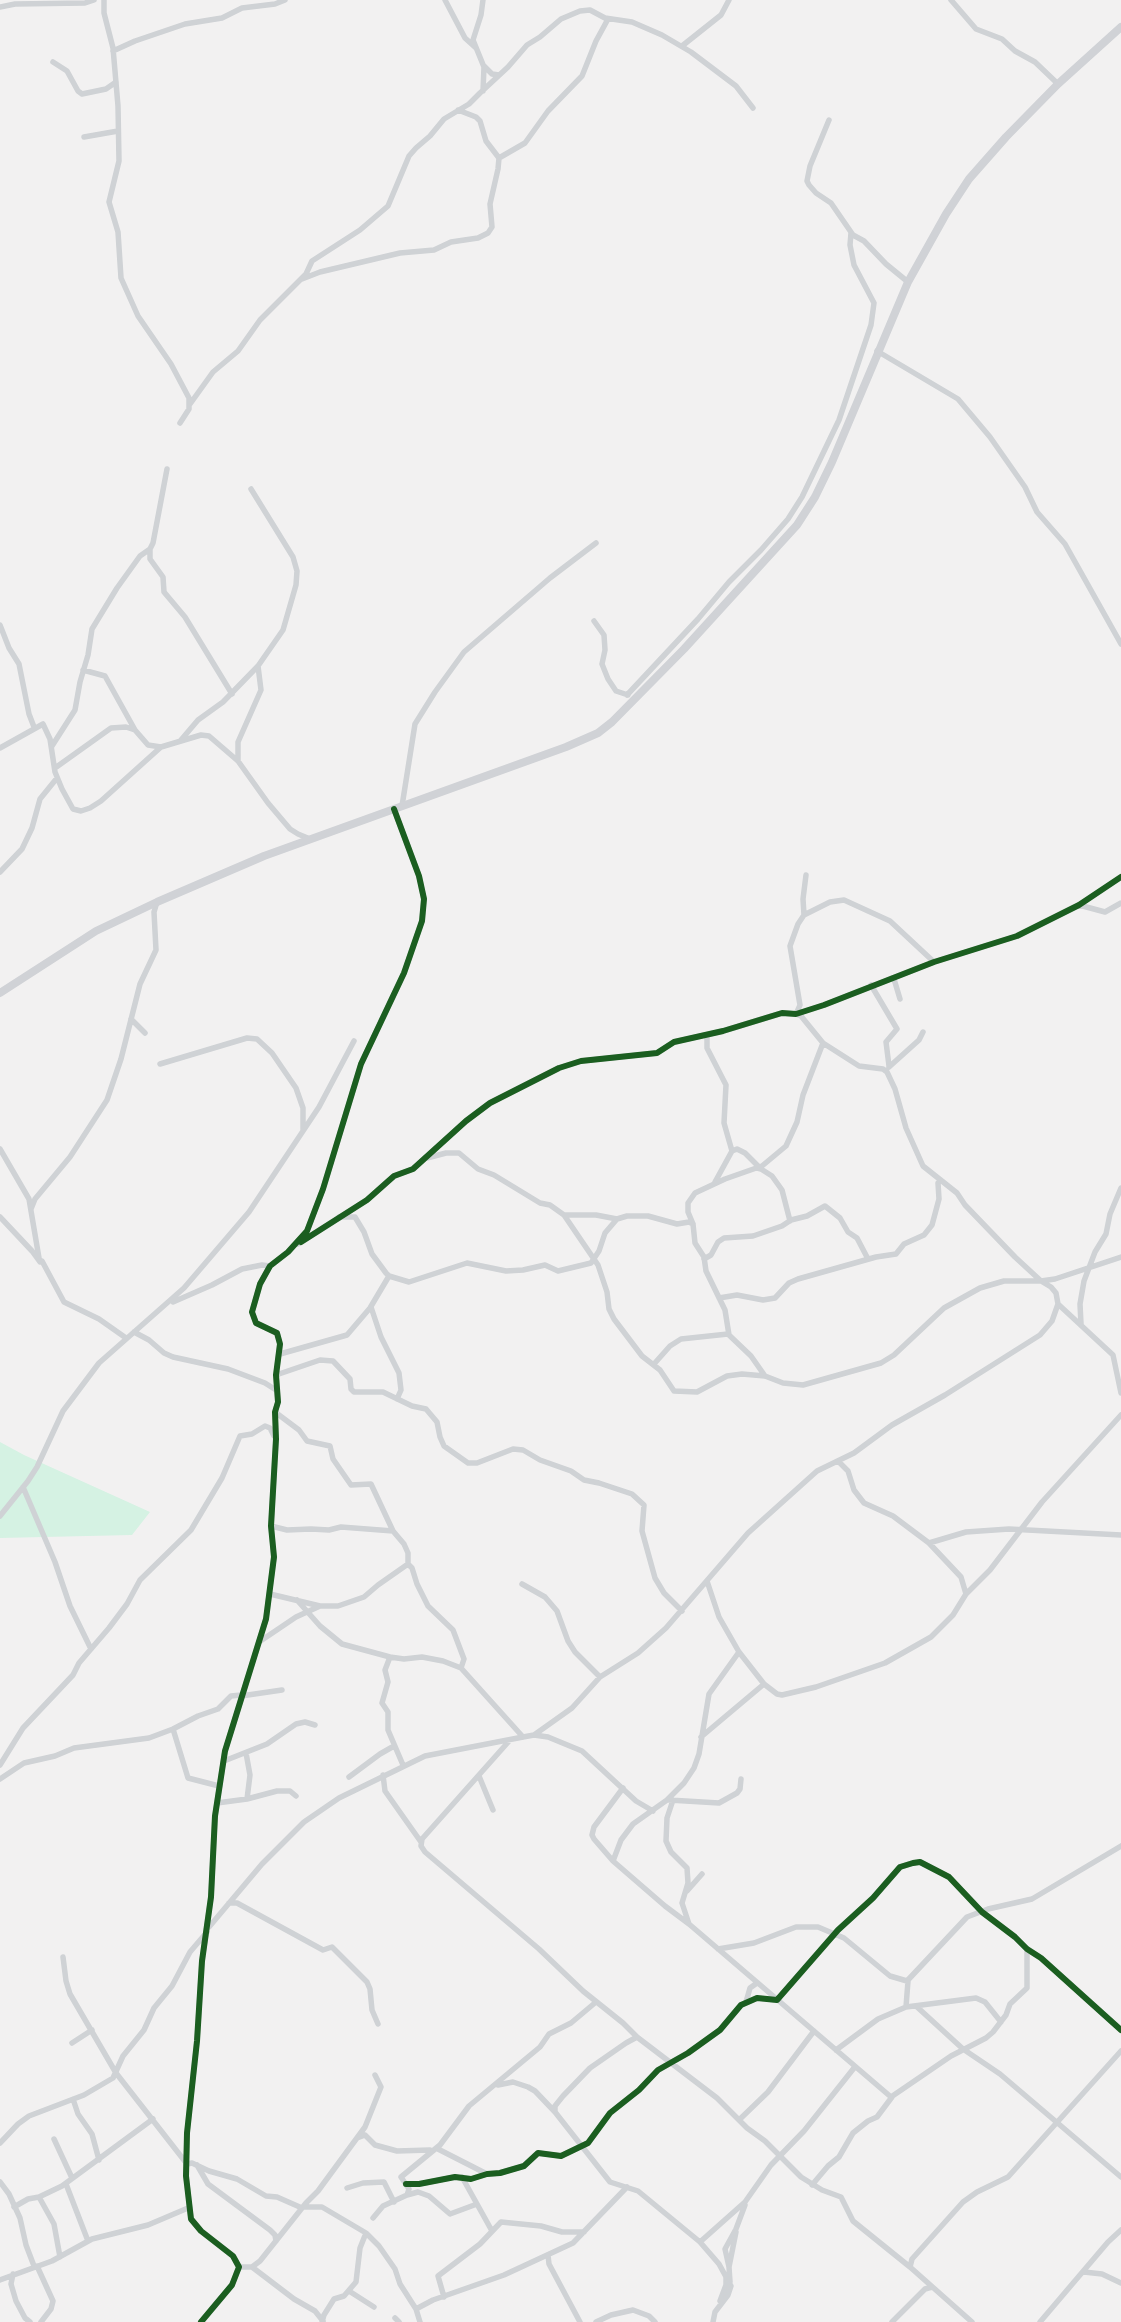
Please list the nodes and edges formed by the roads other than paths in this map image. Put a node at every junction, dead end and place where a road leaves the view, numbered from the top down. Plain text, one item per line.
1 (94, 0) edge
2 (104, 0) edge
3 (285, 0) edge
4 (445, 0) edge
5 (483, 0) edge
6 (729, 0) edge
7 (951, 0) edge
8 (0, 7) edge
9 (608, 19) junction
10 (1121, 27) edge
11 (682, 46) junction
12 (476, 49) junction
13 (113, 51) junction
14 (53, 62) dead end
15 (484, 66) junction
16 (499, 75) junction
17 (116, 82) junction
18 (1058, 84) junction
19 (483, 91) junction
20 (754, 108) dead end
21 (458, 110) junction
22 (829, 120) dead end
23 (118, 132) junction
24 (84, 137) dead end
25 (498, 158) junction
26 (851, 233) junction
27 (300, 280) junction
28 (908, 282) junction
29 (877, 351) junction
30 (190, 404) junction
31 (180, 423) dead end
32 (167, 469) dead end
33 (251, 489) dead end
34 (596, 543) dead end
35 (150, 549) junction
36 (594, 621) dead end
37 (0, 625) edge
38 (1121, 644) edge
39 (258, 666) junction
40 (83, 670) junction
41 (232, 694) junction
42 (627, 695) junction
43 (638, 698) junction
44 (34, 727) junction
45 (135, 730) junction
46 (181, 740) junction
47 (52, 746) junction
48 (161, 747) junction
49 (0, 748) edge
50 (238, 760) junction
51 (54, 768) junction
52 (57, 778) junction
53 (398, 808) junction
54 (311, 839) junction
55 (0, 872) edge
56 (806, 875) dead end
57 (1121, 877) edge
58 (157, 902) junction
59 (1121, 903) edge
60 (1079, 905) junction
61 (804, 915) junction
62 (934, 962) junction
63 (892, 978) junction
64 (871, 985) junction
65 (0, 993) edge
66 (900, 999) dead end
67 (796, 1014) junction
68 (131, 1019) junction
69 (923, 1032) dead end
70 (145, 1034) dead end
71 (707, 1035) junction
72 (354, 1041) dead end
73 (823, 1043) junction
74 (160, 1064) dead end
75 (887, 1068) junction
76 (303, 1132) junction
77 (0, 1149) edge
78 (732, 1150) junction
79 (425, 1158) junction
80 (757, 1168) junction
81 (938, 1183) dead end
82 (713, 1184) junction
83 (1121, 1188) edge
84 (30, 1209) junction
85 (564, 1215) junction
86 (0, 1217) edge
87 (338, 1217) junction
88 (616, 1219) junction
89 (790, 1221) junction
90 (693, 1224) junction
91 (292, 1247) junction
92 (1121, 1257) edge
93 (594, 1258) junction
94 (704, 1259) junction
95 (868, 1259) junction
96 (40, 1262) junction
97 (270, 1266) junction
98 (1089, 1269) junction
99 (389, 1276) junction
100 (1041, 1281) junction
101 (719, 1298) junction
102 (169, 1304) junction
103 (1058, 1304) junction
104 (371, 1307) junction
105 (1081, 1324) junction
106 (134, 1332) junction
107 (728, 1334) junction
108 (126, 1338) junction
109 (280, 1354) junction
110 (654, 1364) junction
111 (276, 1375) junction
112 (765, 1376) junction
113 (276, 1390) junction
114 (1121, 1393) edge
115 (397, 1399) junction
116 (275, 1412) junction
117 (1121, 1414) edge
118 (276, 1439) junction
119 (838, 1461) junction
120 (23, 1487) junction
121 (0, 1516) edge
122 (271, 1526) junction
123 (1022, 1528) junction
124 (393, 1531) junction
125 (1121, 1535) edge
126 (930, 1543) junction
127 (408, 1564) junction
128 (707, 1582) junction
129 (522, 1584) dead end
130 (270, 1594) junction
131 (966, 1594) junction
132 (297, 1600) junction
133 (320, 1606) junction
134 (682, 1611) junction
135 (306, 1612) junction
136 (258, 1642) junction
137 (91, 1649) junction
138 (739, 1652) junction
139 (390, 1657) junction
140 (461, 1668) junction
141 (600, 1677) junction
142 (764, 1684) junction
143 (282, 1690) dead end
144 (241, 1696) junction
145 (315, 1725) dead end
146 (173, 1729) junction
147 (534, 1735) junction
148 (523, 1737) junction
149 (701, 1737) junction
150 (510, 1740) junction
151 (394, 1746) junction
152 (246, 1753) junction
153 (224, 1761) junction
154 (0, 1765) edge
155 (403, 1765) junction
156 (383, 1775) junction
157 (479, 1776) junction
158 (349, 1777) dead end
159 (0, 1779) edge
160 (741, 1779) dead end
161 (219, 1786) junction
162 (623, 1788) junction
163 (296, 1796) dead end
164 (247, 1800) junction
165 (670, 1800) junction
166 (217, 1804) junction
167 (493, 1810) dead end
168 (653, 1810) junction
169 (421, 1842) junction
170 (1121, 1846) edge
171 (613, 1860) junction
172 (702, 1874) dead end
173 (685, 1892) junction
174 (230, 1903) junction
175 (982, 1912) junction
176 (689, 1924) junction
177 (208, 1930) junction
178 (835, 1934) junction
179 (718, 1949) junction
180 (1027, 1949) junction
181 (63, 1957) dead end
182 (908, 1980) junction
183 (757, 1983) junction
184 (777, 2000) junction
185 (596, 2002) junction
186 (746, 2002) junction
187 (916, 2006) junction
188 (906, 2007) junction
189 (1001, 2022) junction
190 (378, 2024) dead end
191 (92, 2030) junction
192 (1121, 2030) edge
193 (814, 2031) junction
194 (637, 2037) junction
195 (72, 2043) dead end
196 (963, 2048) junction
197 (836, 2050) junction
198 (1121, 2052) edge
199 (671, 2062) junction
200 (854, 2068) junction
201 (116, 2073) junction
202 (375, 2075) dead end
203 (497, 2085) junction
204 (892, 2097) junction
205 (73, 2099) junction
206 (555, 2112) junction
207 (153, 2119) junction
208 (739, 2120) junction
209 (1058, 2122) junction
210 (357, 2138) junction
211 (54, 2139) dead end
212 (0, 2143) edge
213 (582, 2147) junction
214 (434, 2148) junction
215 (780, 2157) junction
216 (99, 2160) junction
217 (187, 2164) junction
218 (197, 2165) junction
219 (486, 2174) junction
220 (1121, 2177) edge
221 (72, 2178) junction
222 (462, 2178) junction
223 (0, 2182) edge
224 (66, 2184) junction
225 (406, 2184) junction
226 (420, 2184) junction
227 (812, 2185) junction
228 (627, 2187) junction
229 (347, 2188) dead end
230 (408, 2193) junction
231 (39, 2197) junction
232 (746, 2200) junction
233 (394, 2202) junction
234 (477, 2204) junction
235 (14, 2207) junction
236 (303, 2207) junction
237 (188, 2208) junction
238 (373, 2218) dead end
239 (1121, 2230) edge
240 (492, 2231) junction
241 (584, 2232) junction
242 (366, 2233) junction
243 (707, 2235) junction
244 (693, 2236) junction
245 (88, 2241) junction
246 (276, 2241) junction
247 (700, 2242) junction
248 (548, 2255) junction
249 (60, 2257) junction
250 (36, 2266) junction
251 (238, 2267) junction
252 (252, 2267) junction
253 (910, 2267) junction
254 (1084, 2272) junction
255 (13, 2274) junction
256 (726, 2277) junction
257 (0, 2280) edge
258 (730, 2283) junction
259 (1121, 2283) edge
260 (932, 2287) junction
261 (349, 2292) junction
262 (444, 2297) junction
263 (374, 2307) dead end
264 (416, 2309) junction
265 (715, 2312) junction
266 (323, 2321) edge
267 (30, 2322) edge
268 (41, 2322) edge
269 (201, 2322) edge
270 (420, 2322) edge
271 (580, 2322) edge
272 (596, 2322) edge
273 (655, 2322) edge
274 (713, 2322) edge
275 (892, 2322) edge
276 (972, 2322) edge
277 (1040, 2322) edge

1 - 8 street
2 - 13 street
3 - 13 street
4 - 12 street
5 - 12 street
6 - 11 street
7 - 18 street
9 - 11 street
9 - 16 street
9 - 25 street
10 - 18 main road
11 - 20 street
12 - 15 street
13 - 17 street
14 - 17 street
15 - 16 street
15 - 19 street
16 - 19 street
17 - 23 street
18 - 28 main road
19 - 21 street
21 - 25 street
21 - 27 street
22 - 26 street
23 - 24 street
23 - 30 street
25 - 27 street
26 - 28 street
26 - 42 street
27 - 30 street
28 - 29 main road
29 - 38 street
29 - 43 main road
30 - 31 street
32 - 35 street
33 - 39 street
34 - 53 street
35 - 40 street
35 - 41 street
36 - 42 street
37 - 44 street
39 - 41 street
39 - 50 street
40 - 45 street
40 - 47 street
41 - 46 street
42 - 43 street
43 - 53 main road
44 - 47 street
44 - 49 street
45 - 48 street
45 - 51 street
46 - 48 street
46 - 50 street
47 - 51 street
48 - 52 street
50 - 54 street
51 - 52 street
52 - 55 street
53 - 54 main road
53 - 91 street
54 - 58 main road
56 - 61 street
57 - 60 street
58 - 65 main road
58 - 68 street
59 - 60 street
60 - 62 street
61 - 62 street
61 - 67 street
62 - 63 street
63 - 64 street
63 - 66 street
64 - 67 street
64 - 75 street
67 - 71 street
67 - 73 street
68 - 70 street
68 - 84 street
69 - 75 street
71 - 78 street
71 - 79 street
72 - 76 street
73 - 75 street
73 - 80 street
74 - 76 street
75 - 100 street
76 - 102 street
77 - 84 street
78 - 80 street
78 - 82 street
79 - 85 street
79 - 87 street
80 - 82 street
80 - 89 street
81 - 95 street
82 - 90 street
83 - 98 street
84 - 96 street
85 - 88 street
85 - 93 street
86 - 96 street
87 - 91 street
87 - 99 street
88 - 90 street
88 - 93 street
89 - 94 street
89 - 95 street
90 - 94 street
91 - 97 street
92 - 98 street
93 - 99 street
93 - 110 street
94 - 101 street
95 - 101 street
96 - 108 street
97 - 102 street
97 - 109 street
98 - 100 street
98 - 105 street
99 - 104 street
100 - 103 street
100 - 112 street
101 - 107 street
102 - 106 street
103 - 105 street
103 - 119 street
104 - 109 street
104 - 115 street
105 - 114 street
106 - 108 street
106 - 113 street
107 - 110 street
107 - 112 street
108 - 120 street
109 - 111 street
110 - 112 street
111 - 113 street
111 - 115 street
113 - 116 street
115 - 134 street
116 - 118 street
116 - 124 street
117 - 123 street
118 - 122 street
118 - 137 street
119 - 126 street
119 - 128 street
120 - 121 street
120 - 137 street
122 - 124 street
122 - 130 street
123 - 125 street
123 - 126 street
123 - 131 street
124 - 127 street
126 - 131 street
127 - 133 street
127 - 140 street
128 - 134 street
128 - 138 street
129 - 141 street
130 - 132 street
130 - 136 street
131 - 142 street
132 - 133 street
132 - 135 street
133 - 135 street
134 - 141 street
135 - 136 street
135 - 139 street
136 - 144 street
137 - 154 street
138 - 142 street
138 - 149 street
139 - 140 street
139 - 151 street
140 - 148 street
141 - 147 street
142 - 149 street
143 - 144 street
144 - 146 street
144 - 153 street
145 - 152 street
146 - 159 street
146 - 161 street
147 - 148 street
147 - 162 street
148 - 150 street
149 - 165 street
150 - 155 street
150 - 157 street
151 - 155 street
151 - 158 street
152 - 153 street
152 - 164 street
153 - 161 street
155 - 156 street
156 - 169 street
156 - 174 street
157 - 167 street
157 - 169 street
160 - 165 street
161 - 166 street
162 - 168 street
162 - 171 street
163 - 164 street
164 - 166 street
165 - 168 street
165 - 173 street
166 - 177 street
168 - 171 street
169 - 185 street
170 - 175 street
171 - 176 street
172 - 173 street
173 - 176 street
174 - 177 street
174 - 190 street
175 - 178 street
175 - 180 street
175 - 182 street
176 - 179 street
177 - 201 street
177 - 217 street
178 - 179 street
178 - 182 street
178 - 184 street
179 - 183 street
180 - 189 street
180 - 192 street
181 - 191 street
182 - 188 street
183 - 184 street
183 - 186 street
184 - 186 street
184 - 193 street
185 - 194 street
185 - 203 street
186 - 199 street
187 - 188 street
187 - 189 street
187 - 196 street
188 - 197 street
189 - 196 street
191 - 195 street
191 - 201 street
193 - 197 street
193 - 208 street
194 - 199 street
194 - 206 street
196 - 204 street
196 - 209 street
197 - 200 street
198 - 209 street
199 - 208 street
199 - 213 street
200 - 204 street
200 - 215 street
201 - 205 street
201 - 207 street
202 - 210 street
203 - 206 street
203 - 214 street
204 - 227 street
205 - 212 street
205 - 216 street
206 - 213 street
207 - 216 street
207 - 217 street
208 - 215 street
209 - 220 street
209 - 253 street
210 - 214 street
210 - 236 street
211 - 221 street
213 - 219 street
213 - 228 street
214 - 219 street
214 - 225 street
215 - 227 street
215 - 232 street
216 - 221 street
217 - 218 street
217 - 237 street
218 - 236 street
218 - 246 street
219 - 222 street
221 - 224 street
222 - 226 street
222 - 234 street
223 - 235 street
224 - 231 street
224 - 245 street
225 - 226 street
225 - 230 street
226 - 230 street
227 - 253 street
228 - 241 street
228 - 244 street
229 - 233 street
230 - 233 street
230 - 234 street
231 - 235 street
231 - 249 street
232 - 243 street
232 - 258 street
233 - 238 street
234 - 240 street
235 - 250 street
236 - 242 street
236 - 246 street
237 - 245 street
237 - 251 street
239 - 254 street
240 - 241 street
240 - 262 street
241 - 248 street
242 - 261 street
242 - 264 street
243 - 244 street
243 - 247 street
244 - 247 street
245 - 249 street
246 - 252 street
247 - 256 street
248 - 262 street
248 - 271 street
249 - 250 street
250 - 255 street
250 - 268 street
251 - 252 street
251 - 269 street
252 - 266 street
253 - 260 street
254 - 259 street
254 - 277 street
255 - 257 street
255 - 267 street
256 - 258 street
256 - 265 street
258 - 265 street
260 - 275 street
260 - 276 street
261 - 263 street
261 - 266 street
262 - 264 street
264 - 270 street
265 - 274 street
272 - 273 street

